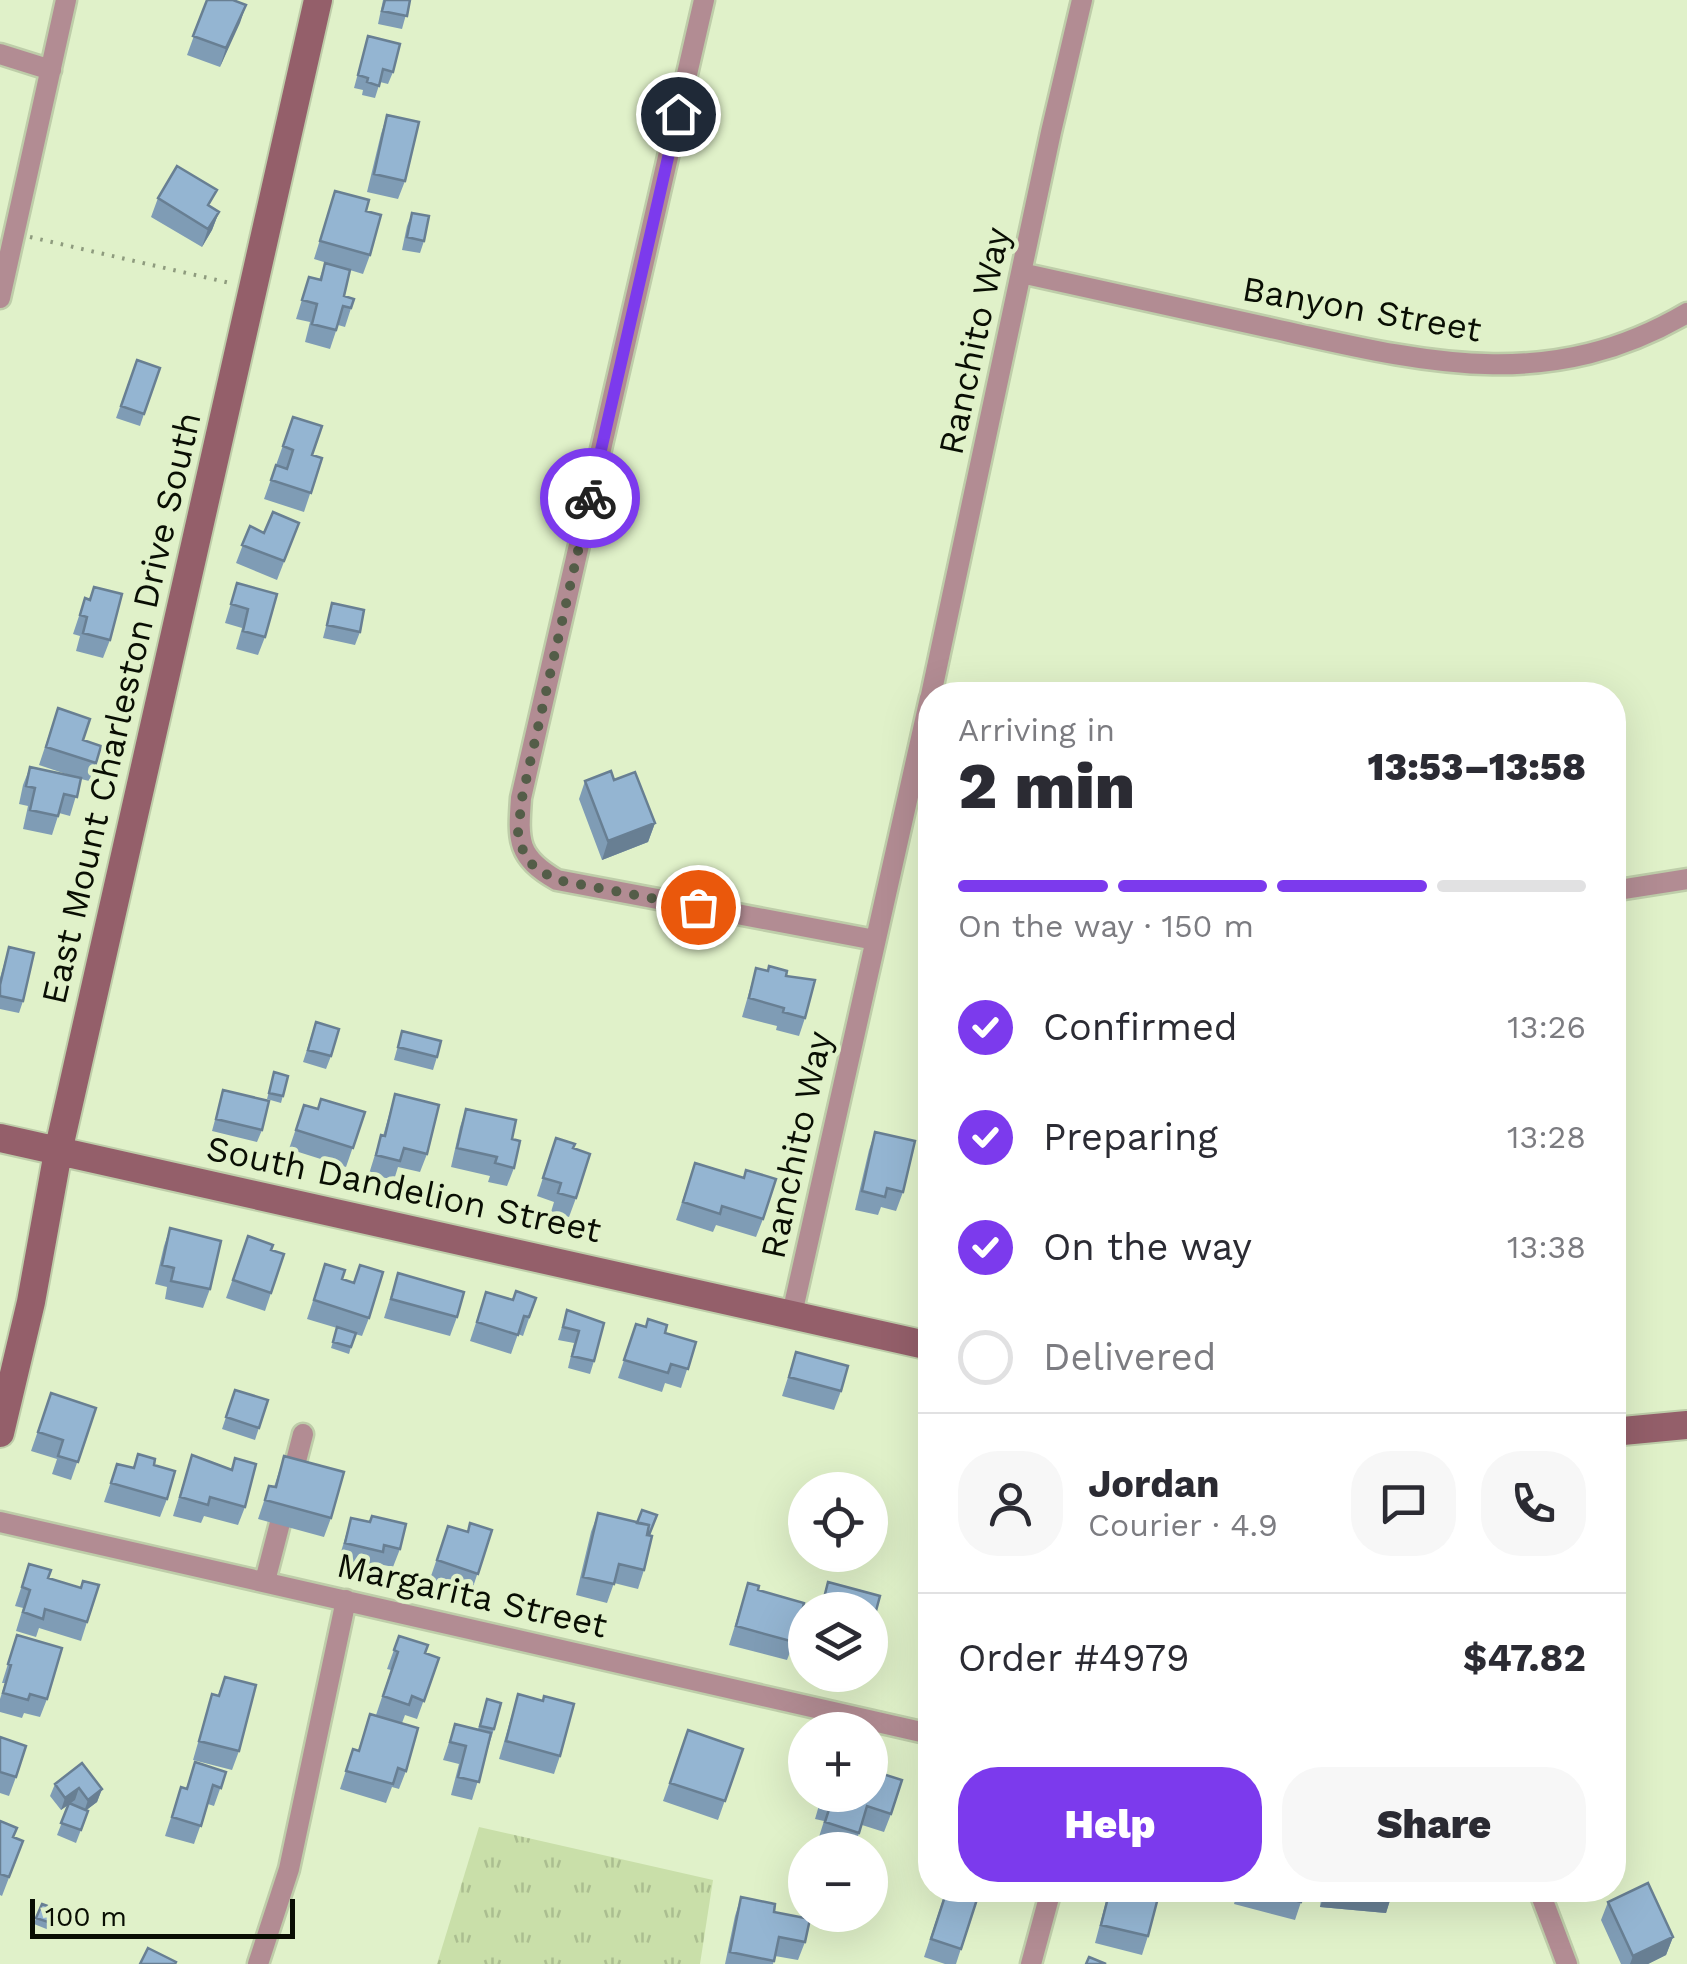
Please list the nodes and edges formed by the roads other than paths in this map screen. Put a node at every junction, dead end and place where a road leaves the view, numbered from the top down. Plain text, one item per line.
1 (66, 0) edge
2 (318, 0) edge
3 (704, 0) edge
4 (1082, 0) edge
5 (0, 54) edge
6 (51, 70) junction
7 (1021, 273) junction
8 (0, 298) edge
9 (1687, 313) edge
10 (933, 682) edge
11 (918, 798) edge
12 (1687, 880) edge
13 (1626, 889) edge
14 (875, 940) junction
15 (0, 1138) edge
16 (58, 1152) junction
17 (792, 1314) junction
18 (918, 1343) edge
19 (1687, 1425) edge
20 (1626, 1431) edge
21 (0, 1433) edge
22 (303, 1434) dead end
23 (0, 1522) edge
24 (264, 1580) junction
25 (346, 1600) junction
26 (918, 1731) edge
27 (1048, 1902) edge
28 (1544, 1902) edge
29 (258, 1964) edge
30 (1030, 1964) edge
31 (1567, 1964) edge

1 - 6 street
2 - 16 street, East Mount Charleston Drive South
3 - 14 street
4 - 7 street, Ranchito Way
5 - 6 street
6 - 8 street
7 - 9 street, Banyon Street
7 - 10 street, Ranchito Way
11 - 14 street, Ranchito Way
12 - 13 street
14 - 17 street, Ranchito Way
15 - 16 street, South Dandelion Street
16 - 17 street, South Dandelion Street
16 - 21 street, East Mount Charleston Drive South
17 - 18 street, South Dandelion Street
19 - 20 street
22 - 24 street
23 - 24 street, Margarita Street
24 - 25 street, Margarita Street
25 - 26 street, Margarita Street
25 - 29 street
27 - 30 street
28 - 31 street

